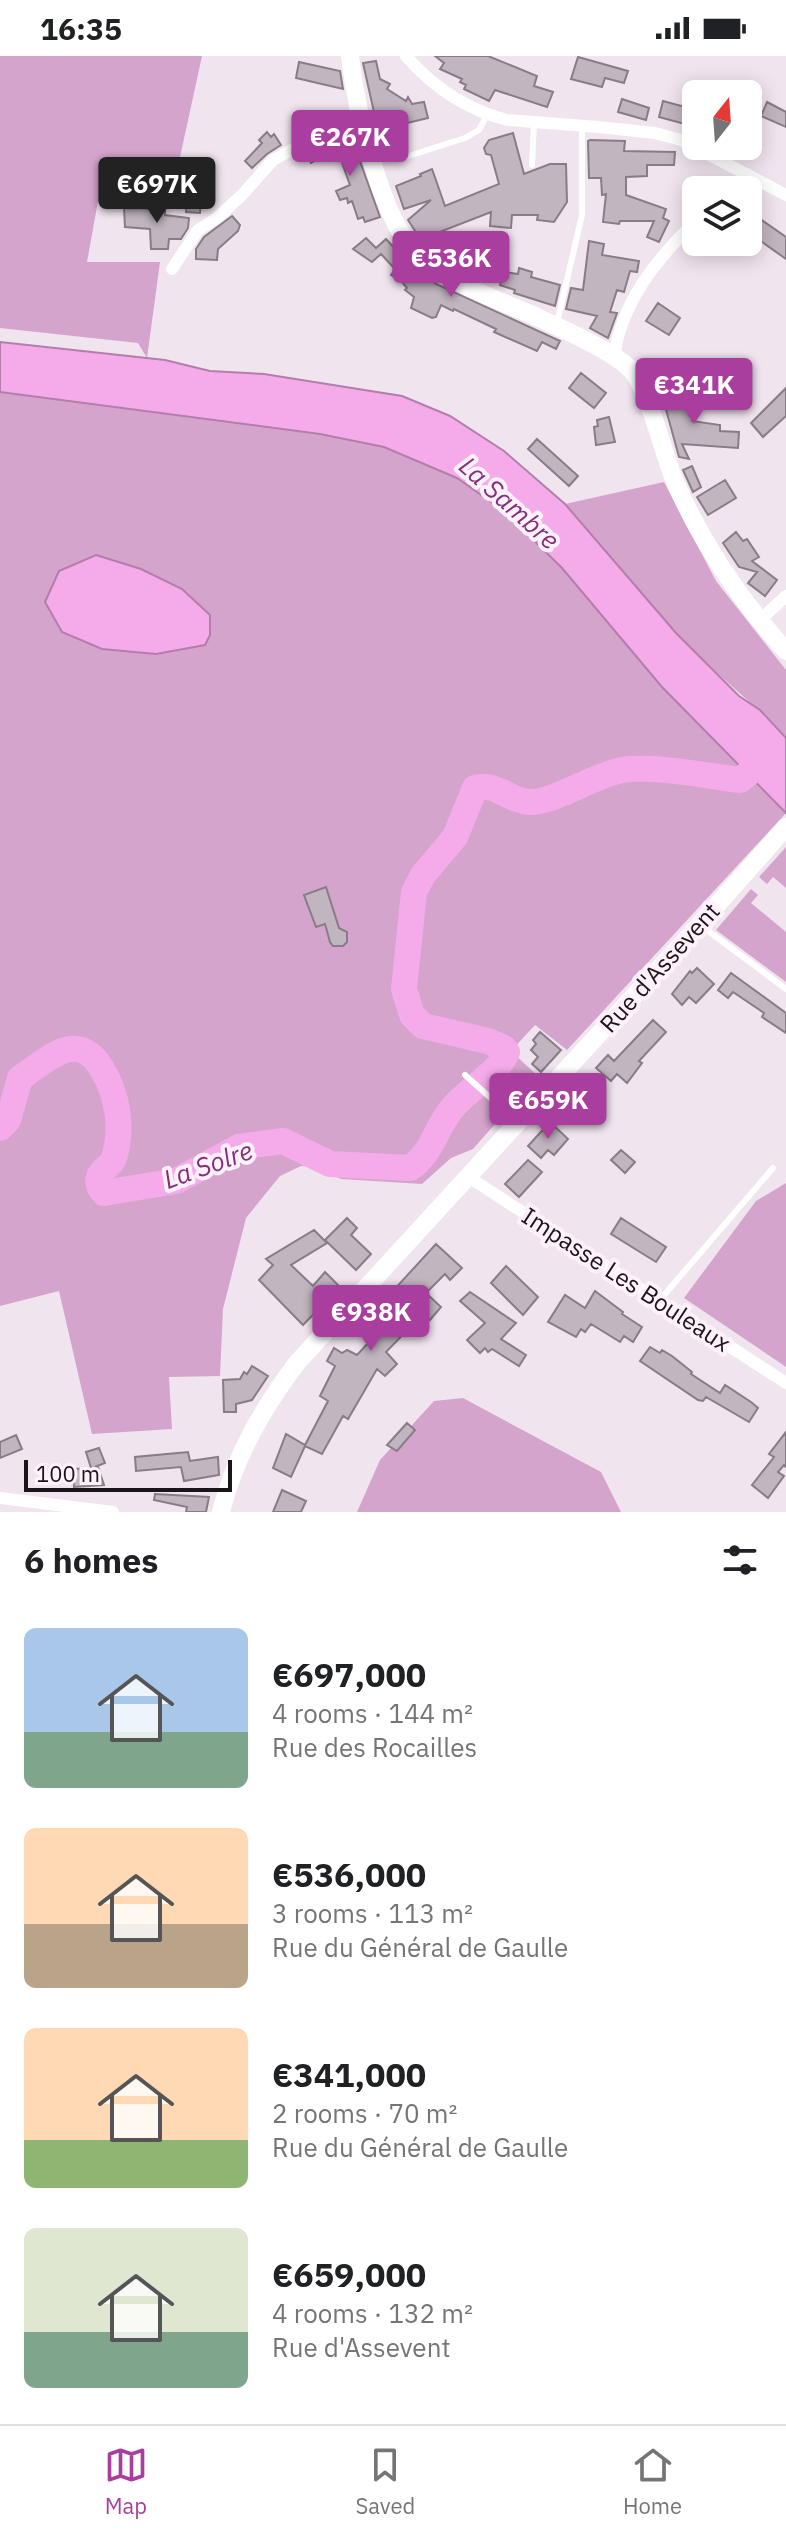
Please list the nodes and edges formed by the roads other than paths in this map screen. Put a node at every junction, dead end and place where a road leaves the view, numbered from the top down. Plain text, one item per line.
1 (350, 56) edge
2 (406, 56) edge
3 (360, 113) junction
4 (487, 115) junction
5 (534, 122) junction
6 (582, 126) junction
7 (399, 159) dead end
8 (532, 165) dead end
9 (747, 174) junction
10 (745, 176) edge
11 (786, 195) edge
12 (682, 235) edge
13 (172, 269) dead end
14 (557, 326) junction
15 (614, 357) junction
16 (786, 596) edge
17 (759, 621) junction
18 (786, 651) edge
19 (782, 832) edge
20 (700, 924) junction
21 (786, 989) edge
22 (465, 1075) dead end
23 (518, 1123) junction
24 (773, 1168) dead end
25 (467, 1176) junction
26 (659, 1301) junction
27 (786, 1383) edge
28 (0, 1498) edge
29 (113, 1512) edge
30 (221, 1512) edge

1 - 3 street
2 - 4 street
3 - 13 street
3 - 14 street
4 - 5 street
4 - 7 lane
5 - 6 street
5 - 8 lane
6 - 9 street
6 - 14 lane
9 - 10 street
9 - 11 street
12 - 15 street
14 - 15 street
15 - 17 street
16 - 17 street
17 - 18 street
19 - 20 street, Rue d'Assevent
20 - 21 lane
20 - 23 street, Rue d'Assevent
22 - 23 lane
23 - 25 street, Rue d'Assevent
24 - 26 lane
25 - 26 street, Impasse Les Bouleaux
25 - 30 street, Rue d'Assevent
26 - 27 street, Impasse Les Bouleaux
28 - 29 street

